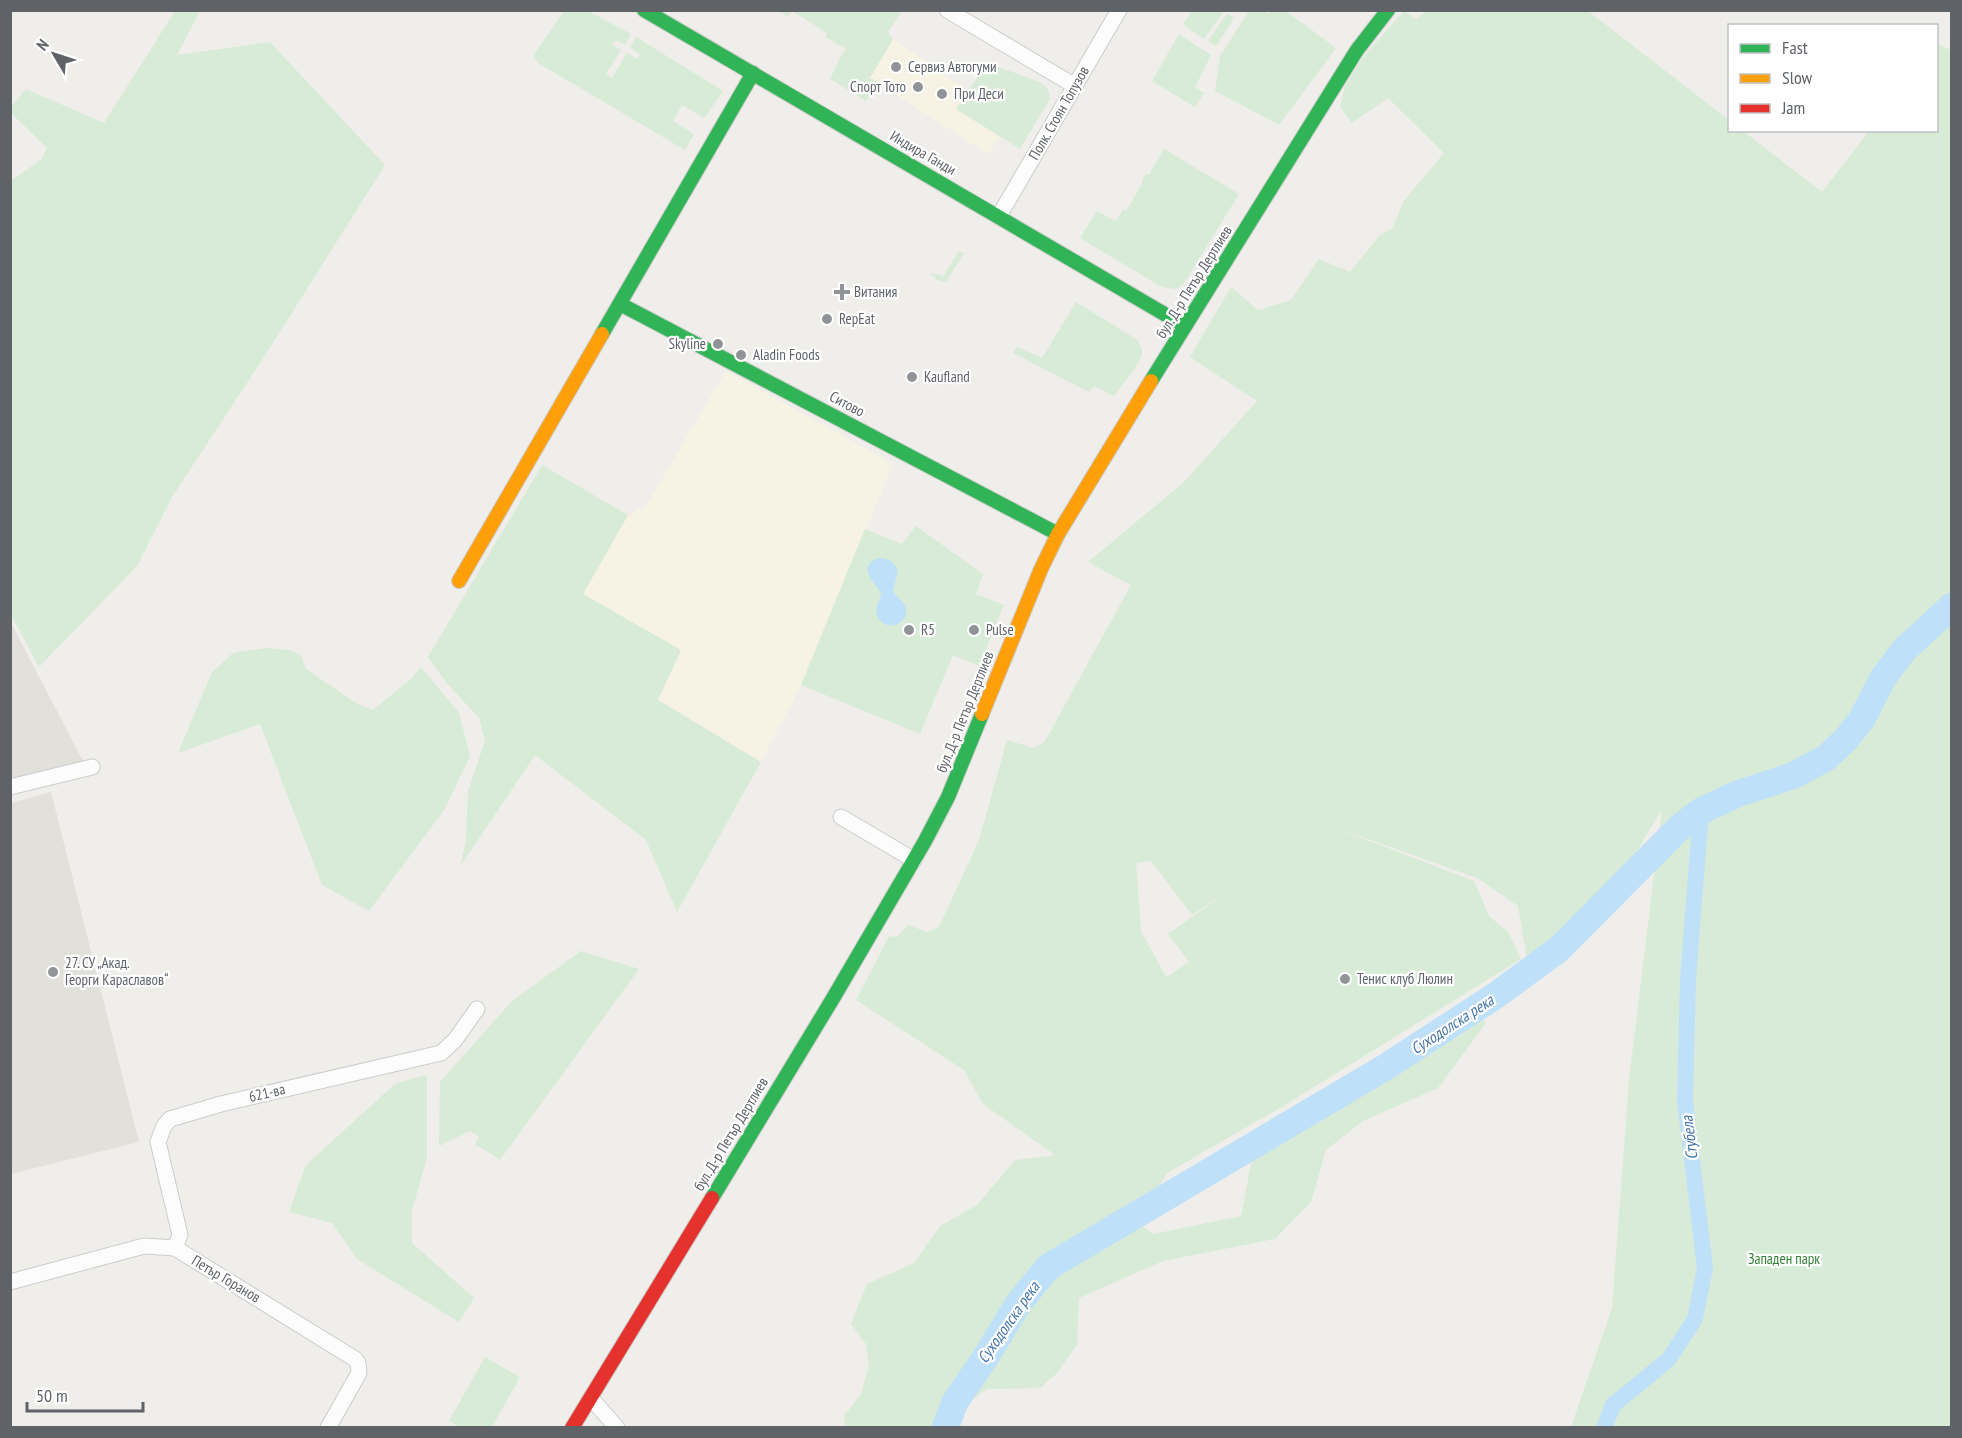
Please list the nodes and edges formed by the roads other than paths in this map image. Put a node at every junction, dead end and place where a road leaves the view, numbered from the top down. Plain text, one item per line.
1 (947, 10) edge
2 (1119, 10) edge
3 (1388, 10) edge
4 (646, 11) edge
5 (753, 73) junction
6 (1074, 86) junction
7 (999, 216) junction
8 (620, 304) junction
9 (1185, 326) junction
10 (1058, 534) junction
11 (459, 581) dead end
12 (92, 767) dead end
13 (10, 787) edge
14 (841, 817) dead end
15 (914, 860) junction
16 (477, 1009) dead end
17 (175, 1248) junction
18 (10, 1282) edge
19 (591, 1398) junction
20 (327, 1428) edge
21 (572, 1428) edge
22 (617, 1428) edge

1 - 6 street
2 - 6 street, Полк. Стоян Топузов
3 - 9 street, бул. Д-р Петър Дертлиев
4 - 5 street, Индира Ганди
5 - 7 street, Индира Ганди
5 - 8 street
6 - 7 street, Полк. Стоян Топузов
7 - 9 street, Индира Ганди
8 - 10 street, Ситово
8 - 11 street
9 - 10 street, бул. Д-р Петър Дертлиев
10 - 15 street, бул. Д-р Петър Дертлиев
12 - 13 street
14 - 15 street
15 - 19 street, бул. Д-р Петър Дертлиев
16 - 17 street, 621-ва
17 - 18 street, Петър Горанов
17 - 20 street, Петър Горанов
19 - 21 street, бул. Д-р Петър Дертлиев
19 - 22 street

